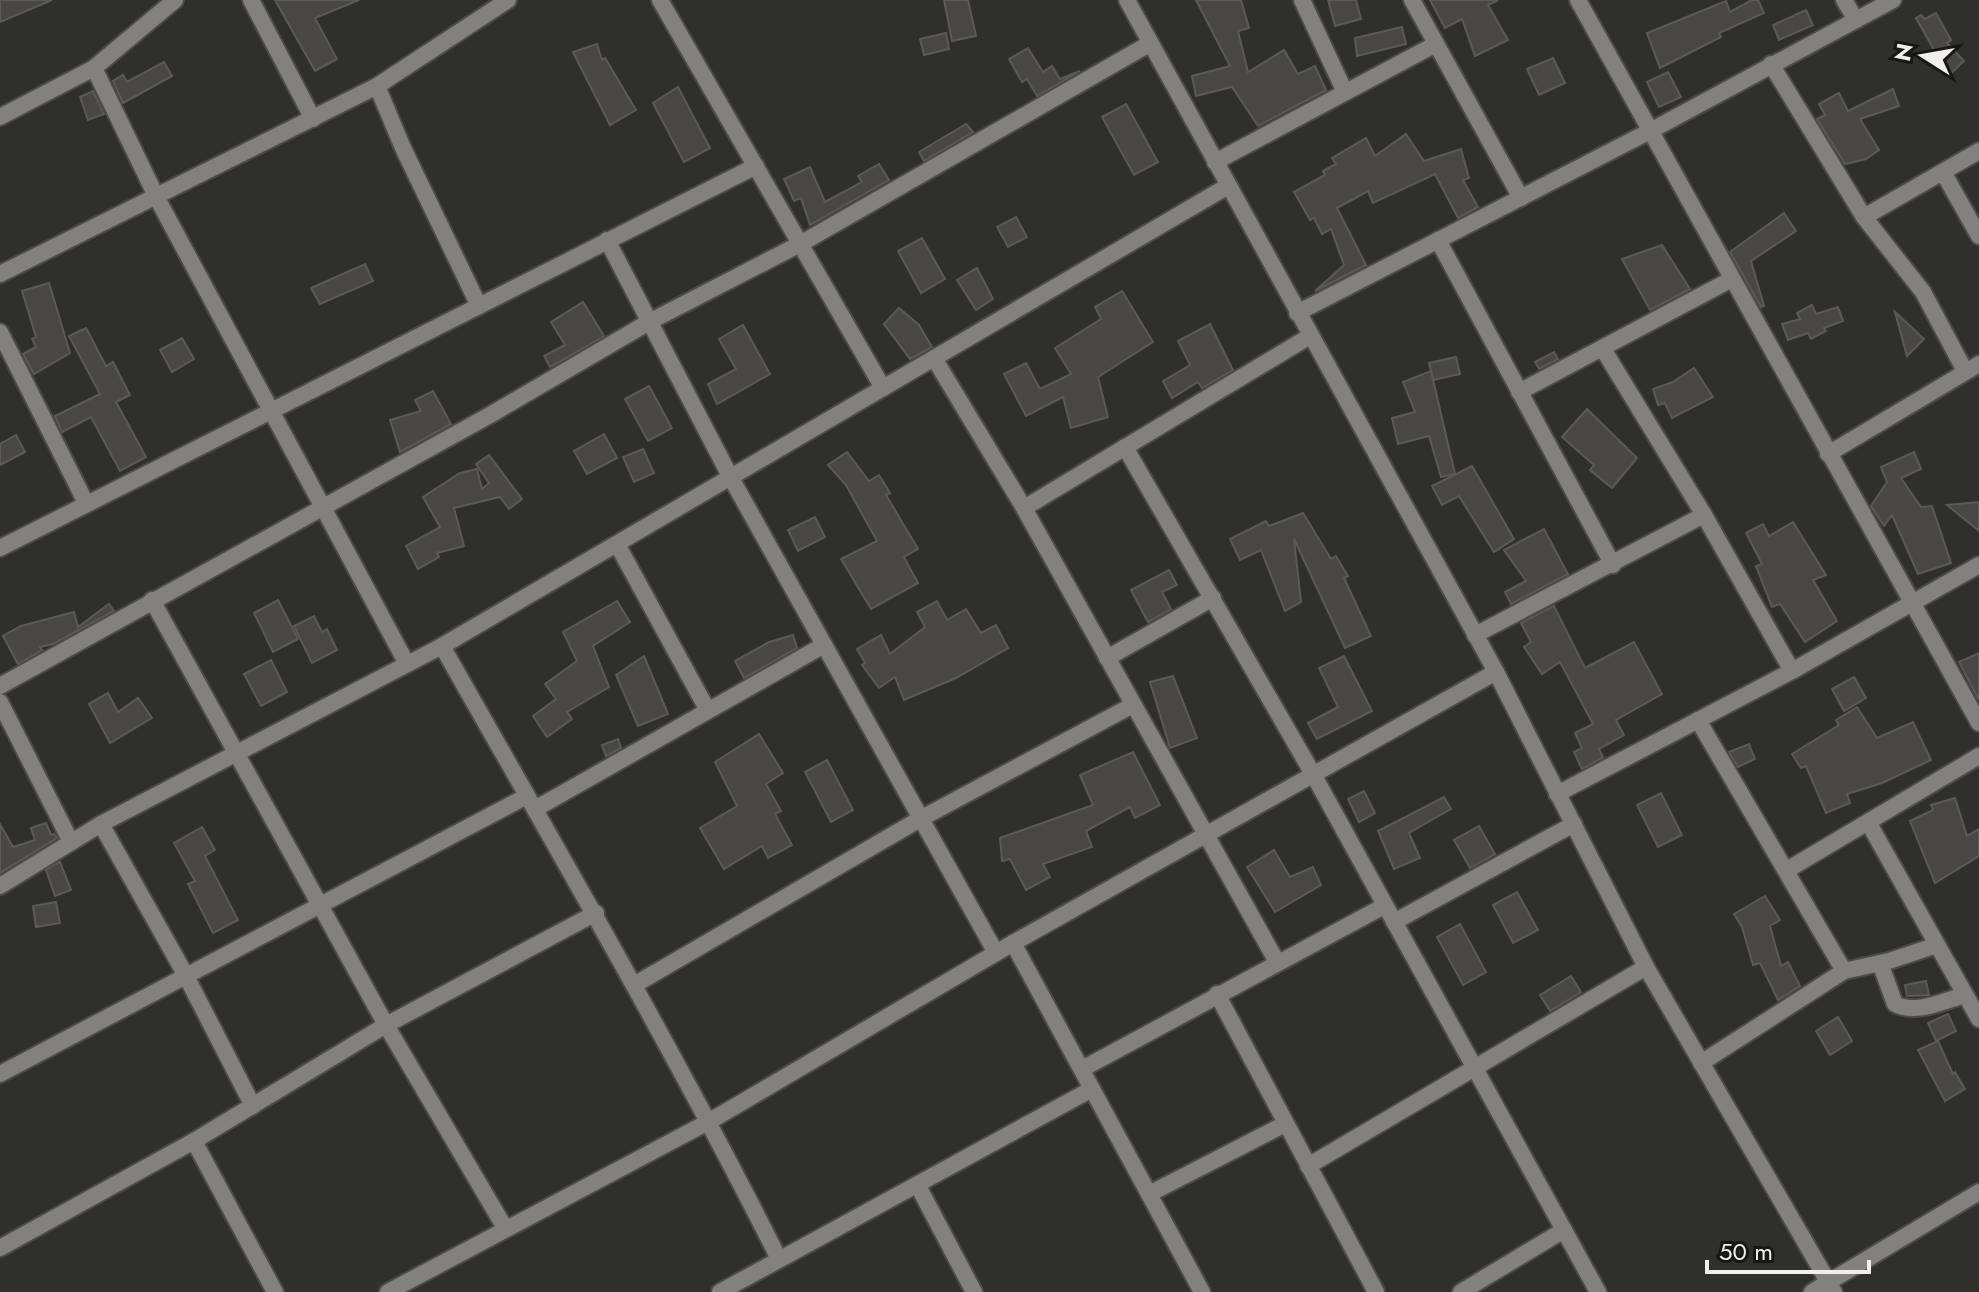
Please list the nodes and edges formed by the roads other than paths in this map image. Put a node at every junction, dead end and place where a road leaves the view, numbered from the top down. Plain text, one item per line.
1 (175, 0) edge
2 (251, 0) edge
3 (508, 0) edge
4 (660, 0) edge
5 (1127, 0) edge
6 (1302, 0) edge
7 (1412, 0) edge
8 (1578, 0) edge
9 (1844, 0) edge
10 (1893, 0) edge
11 (1856, 20) junction
12 (1149, 44) junction
13 (1436, 44) junction
14 (1771, 64) junction
15 (94, 68) junction
16 (377, 86) junction
17 (1344, 90) junction
18 (0, 117) edge
19 (313, 119) junction
20 (1652, 130) junction
21 (1979, 151) edge
22 (1215, 162) junction
23 (756, 166) junction
24 (1943, 172) junction
25 (1228, 186) junction
26 (157, 198) junction
27 (1521, 198) junction
28 (1864, 217) junction
29 (1979, 236) edge
30 (607, 240) junction
31 (1438, 240) junction
32 (800, 244) junction
33 (0, 274) edge
34 (1732, 279) junction
35 (479, 306) junction
36 (1297, 313) junction
37 (649, 322) junction
38 (0, 332) edge
39 (1310, 336) junction
40 (1603, 349) junction
41 (934, 358) junction
42 (1972, 367) edge
43 (883, 388) junction
44 (1519, 392) junction
45 (272, 412) junction
46 (1125, 447) junction
47 (1828, 454) junction
48 (731, 478) junction
49 (86, 503) junction
50 (321, 507) junction
51 (1024, 508) junction
52 (1704, 515) junction
53 (617, 544) junction
54 (0, 548) edge
55 (1613, 565) junction
56 (1979, 565) edge
57 (1213, 598) junction
58 (152, 600) junction
59 (1911, 603) junction
60 (1475, 635) junction
61 (824, 645) junction
62 (442, 646) junction
63 (1107, 658) junction
64 (407, 664) junction
65 (1792, 671) junction
66 (1496, 672) junction
67 (0, 686) edge
68 (0, 702) edge
69 (1133, 705) junction
70 (707, 709) junction
71 (1698, 720) junction
72 (1979, 723) edge
73 (237, 754) junction
74 (1979, 756) edge
75 (1313, 774) junction
76 (1557, 794) junction
77 (531, 802) junction
78 (920, 819) junction
79 (1868, 822) junction
80 (101, 824) junction
81 (1574, 824) junction
82 (1204, 836) junction
83 (71, 842) junction
84 (1787, 870) junction
85 (0, 886) edge
86 (1384, 906) junction
87 (320, 908) junction
88 (596, 913) junction
89 (1394, 922) junction
90 (1013, 943) junction
91 (1937, 945) junction
92 (996, 953) junction
93 (1277, 962) junction
94 (1880, 963) junction
95 (1646, 967) junction
96 (1844, 971) junction
97 (185, 974) junction
98 (634, 985) junction
99 (1217, 994) junction
100 (1965, 995) junction
101 (1979, 1019) edge
102 (386, 1025) junction
103 (1701, 1063) junction
104 (1476, 1068) junction
105 (1082, 1069) junction
106 (0, 1074) edge
107 (1092, 1089) junction
108 (253, 1106) junction
109 (710, 1121) junction
110 (1285, 1124) junction
111 (194, 1141) junction
112 (1308, 1166) junction
113 (918, 1186) junction
114 (1149, 1194) junction
115 (1976, 1201) edge
116 (505, 1228) junction
117 (1564, 1230) junction
118 (0, 1248) edge
119 (779, 1259) junction
120 (746, 1277) junction
121 (1831, 1287) edge
122 (275, 1292) edge
123 (388, 1292) edge
124 (720, 1292) edge
125 (755, 1292) edge
126 (974, 1292) edge
127 (1202, 1292) edge
128 (1376, 1292) edge
129 (1461, 1292) edge
130 (1598, 1292) edge
131 (1812, 1292) edge

1 - 15 street
2 - 19 street
3 - 16 street
4 - 23 street
5 - 12 street
6 - 17 street
7 - 13 street
8 - 20 street
9 - 11 street
10 - 11 street
11 - 14 street
12 - 22 street
12 - 32 street
13 - 17 street
13 - 27 street
14 - 20 street
14 - 28 street
15 - 18 street
15 - 26 street
16 - 19 street
16 - 35 street
17 - 22 street
19 - 26 street
20 - 27 street
20 - 34 street
21 - 24 street
22 - 25 street
23 - 30 street
23 - 32 street
24 - 28 street
24 - 29 street
25 - 36 street
25 - 41 street
26 - 33 street
26 - 45 street
27 - 31 street
28 - 42 street
30 - 35 street
30 - 37 street
31 - 36 street
31 - 44 street
32 - 37 street
32 - 43 street
34 - 40 street
34 - 47 street
35 - 45 street
36 - 39 street
37 - 48 street
37 - 50 street
38 - 49 street
39 - 46 street
39 - 60 street
40 - 44 street
40 - 52 street
41 - 43 street
41 - 51 street
42 - 47 street
43 - 48 street
44 - 55 street
45 - 49 street
45 - 50 street
46 - 51 street
46 - 57 street
47 - 59 street
48 - 53 street
48 - 61 street
49 - 54 street
50 - 58 street
50 - 64 street
51 - 63 street
52 - 55 street
52 - 65 street
53 - 62 street
53 - 70 street
55 - 60 street
56 - 59 street
57 - 63 street
57 - 75 street
58 - 67 street
58 - 73 street
59 - 65 street
59 - 72 street
60 - 66 street
61 - 70 street
61 - 78 street
62 - 64 street
62 - 77 street
63 - 69 street
64 - 73 street
65 - 71 street
66 - 75 street
66 - 76 street
68 - 83 street
69 - 78 street
69 - 82 street
70 - 77 street
71 - 76 street
71 - 84 street
73 - 80 street
73 - 87 street
74 - 79 street
75 - 82 street
75 - 86 street
76 - 81 street
77 - 87 street
77 - 88 street
78 - 92 street
78 - 98 street
79 - 84 street
79 - 91 street
80 - 83 street
80 - 97 street
81 - 89 street
81 - 95 street
82 - 90 street
82 - 93 street
83 - 85 street
84 - 96 street
86 - 89 street
86 - 93 street
87 - 97 street
87 - 102 street
88 - 98 street
88 - 102 street
89 - 104 street
90 - 92 street
90 - 105 street
91 - 94 street
91 - 100 street
92 - 109 street
93 - 99 street
94 - 96 street
94 - 100 street
95 - 103 street
95 - 104 street
96 - 103 street
97 - 106 street
97 - 108 street
98 - 109 street
99 - 105 street
99 - 110 street
100 - 101 street
102 - 108 street
102 - 116 street
103 - 121 street
104 - 112 street
104 - 117 street
105 - 107 street
107 - 113 street
107 - 114 street
108 - 111 street
109 - 116 street
109 - 119 street
110 - 112 street
110 - 114 street
111 - 118 street
111 - 122 street
112 - 128 street
113 - 119 street
113 - 126 street
114 - 127 street
115 - 121 street
116 - 123 street
117 - 129 street
117 - 130 street
119 - 120 street
120 - 124 street
120 - 125 street
121 - 131 street

